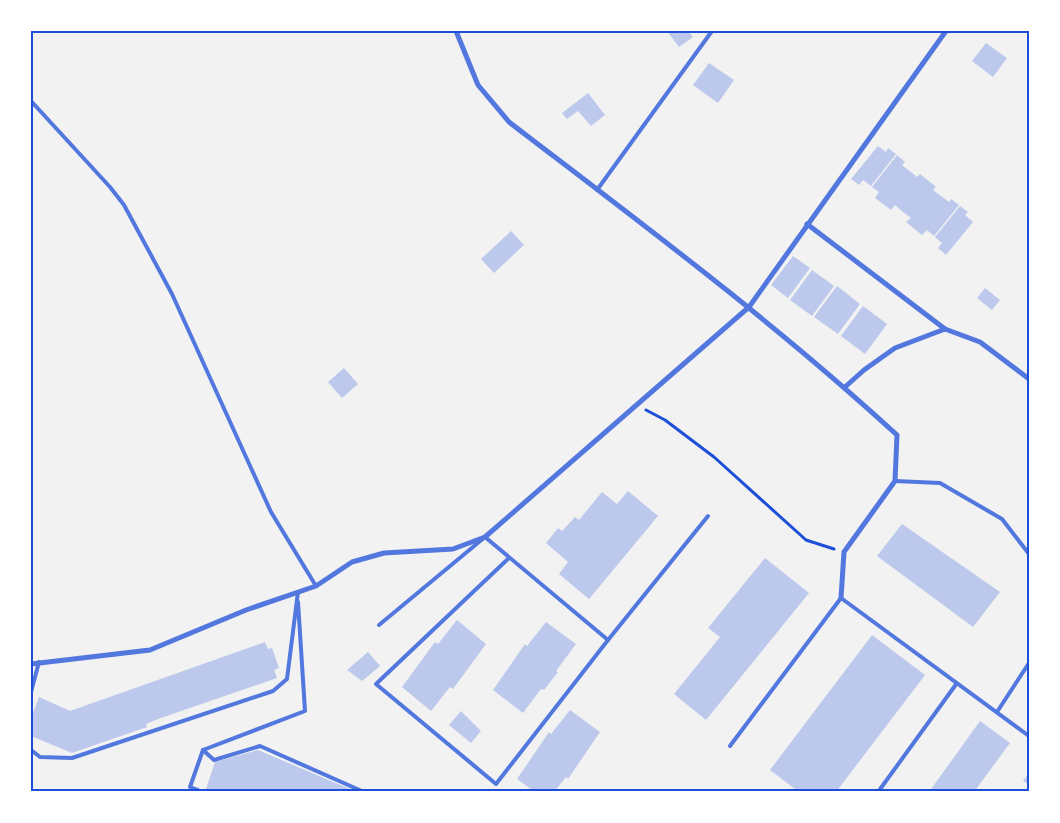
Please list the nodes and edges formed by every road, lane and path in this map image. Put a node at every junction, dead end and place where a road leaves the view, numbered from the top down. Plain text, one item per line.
1 (456, 31) edge
2 (712, 31) edge
3 (946, 31) edge
4 (31, 101) edge
5 (597, 190) junction
6 (807, 224) junction
7 (749, 307) junction
8 (945, 329) junction
9 (1029, 379) edge
10 (845, 387) junction
11 (637, 405) junction
12 (895, 481) junction
13 (708, 516) dead end
14 (485, 537) junction
15 (844, 552) junction
16 (1029, 554) edge
17 (509, 558) junction
18 (316, 586) junction
19 (298, 592) junction
20 (841, 598) junction
21 (379, 625) dead end
22 (608, 640) junction
23 (39, 662) junction
24 (31, 664) edge
25 (1029, 664) edge
26 (957, 683) junction
27 (31, 692) edge
28 (996, 712) junction
29 (1029, 736) edge
30 (730, 746) dead end
31 (31, 750) edge
32 (203, 750) junction
33 (203, 792) edge
34 (364, 792) edge
35 (878, 792) edge

1 - 5 street
2 - 5 lane
3 - 6 street
4 - 18 lane
5 - 7 street
6 - 7 street
6 - 8 street
7 - 10 street
7 - 11 street
8 - 9 street
8 - 10 street
10 - 12 street
11 - 14 street
11 - 15 path
12 - 15 street
12 - 16 lane
13 - 22 lane
14 - 17 lane
14 - 18 street
14 - 21 lane
15 - 20 street
17 - 22 lane
17 - 22 lane
18 - 19 street
19 - 23 street
19 - 31 lane
19 - 32 lane
20 - 26 lane
20 - 30 lane
23 - 24 street
23 - 27 lane
25 - 28 lane
26 - 28 lane
26 - 35 lane
28 - 29 lane
32 - 33 lane
32 - 34 lane

